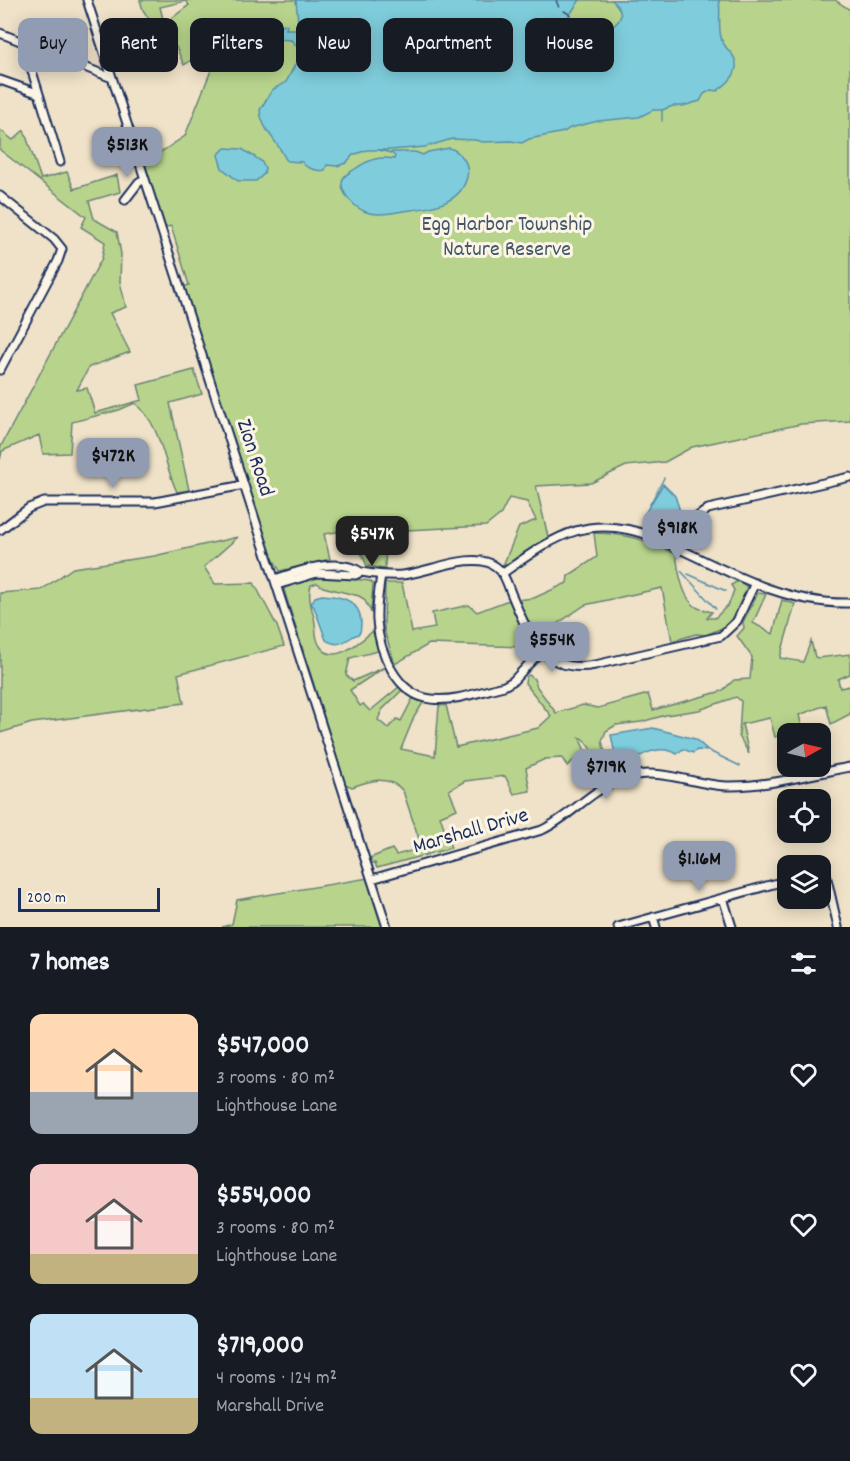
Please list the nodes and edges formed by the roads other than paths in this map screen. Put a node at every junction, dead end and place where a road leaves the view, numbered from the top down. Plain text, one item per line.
1 (87, 0) edge
2 (0, 33) edge
3 (18, 40) edge
4 (88, 68) edge
5 (32, 72) edge
6 (112, 78) junction
7 (0, 80) edge
8 (38, 93) junction
9 (60, 162) dead end
10 (145, 179) junction
11 (0, 196) edge
12 (125, 200) dead end
13 (0, 370) edge
14 (850, 477) edge
15 (244, 485) junction
16 (0, 530) edge
17 (680, 548) junction
18 (503, 573) junction
19 (381, 574) junction
20 (276, 582) junction
21 (755, 583) junction
22 (850, 603) edge
23 (541, 651) junction
24 (850, 767) edge
25 (372, 879) junction
26 (777, 883) edge
27 (723, 898) junction
28 (831, 901) edge
29 (653, 917) junction
30 (387, 927) edge
31 (618, 927) edge
32 (656, 927) edge
33 (732, 927) edge
34 (838, 927) edge

1 - 6 street, Zion Road
2 - 3 street
4 - 6 street
5 - 8 street
6 - 10 street, Zion Road
7 - 8 street
8 - 9 street
10 - 12 street
10 - 15 street, Zion Road
11 - 13 street
14 - 17 street
15 - 16 street
15 - 20 street, Zion Road
17 - 18 street
17 - 21 street
18 - 19 street
18 - 23 street
19 - 20 street
19 - 23 street
20 - 25 street, Zion Road
21 - 22 street
21 - 23 street
24 - 25 street, Marshall Drive
25 - 30 street, Zion Road
26 - 27 street
27 - 29 street
27 - 33 street
28 - 34 street
29 - 31 street
29 - 32 street

